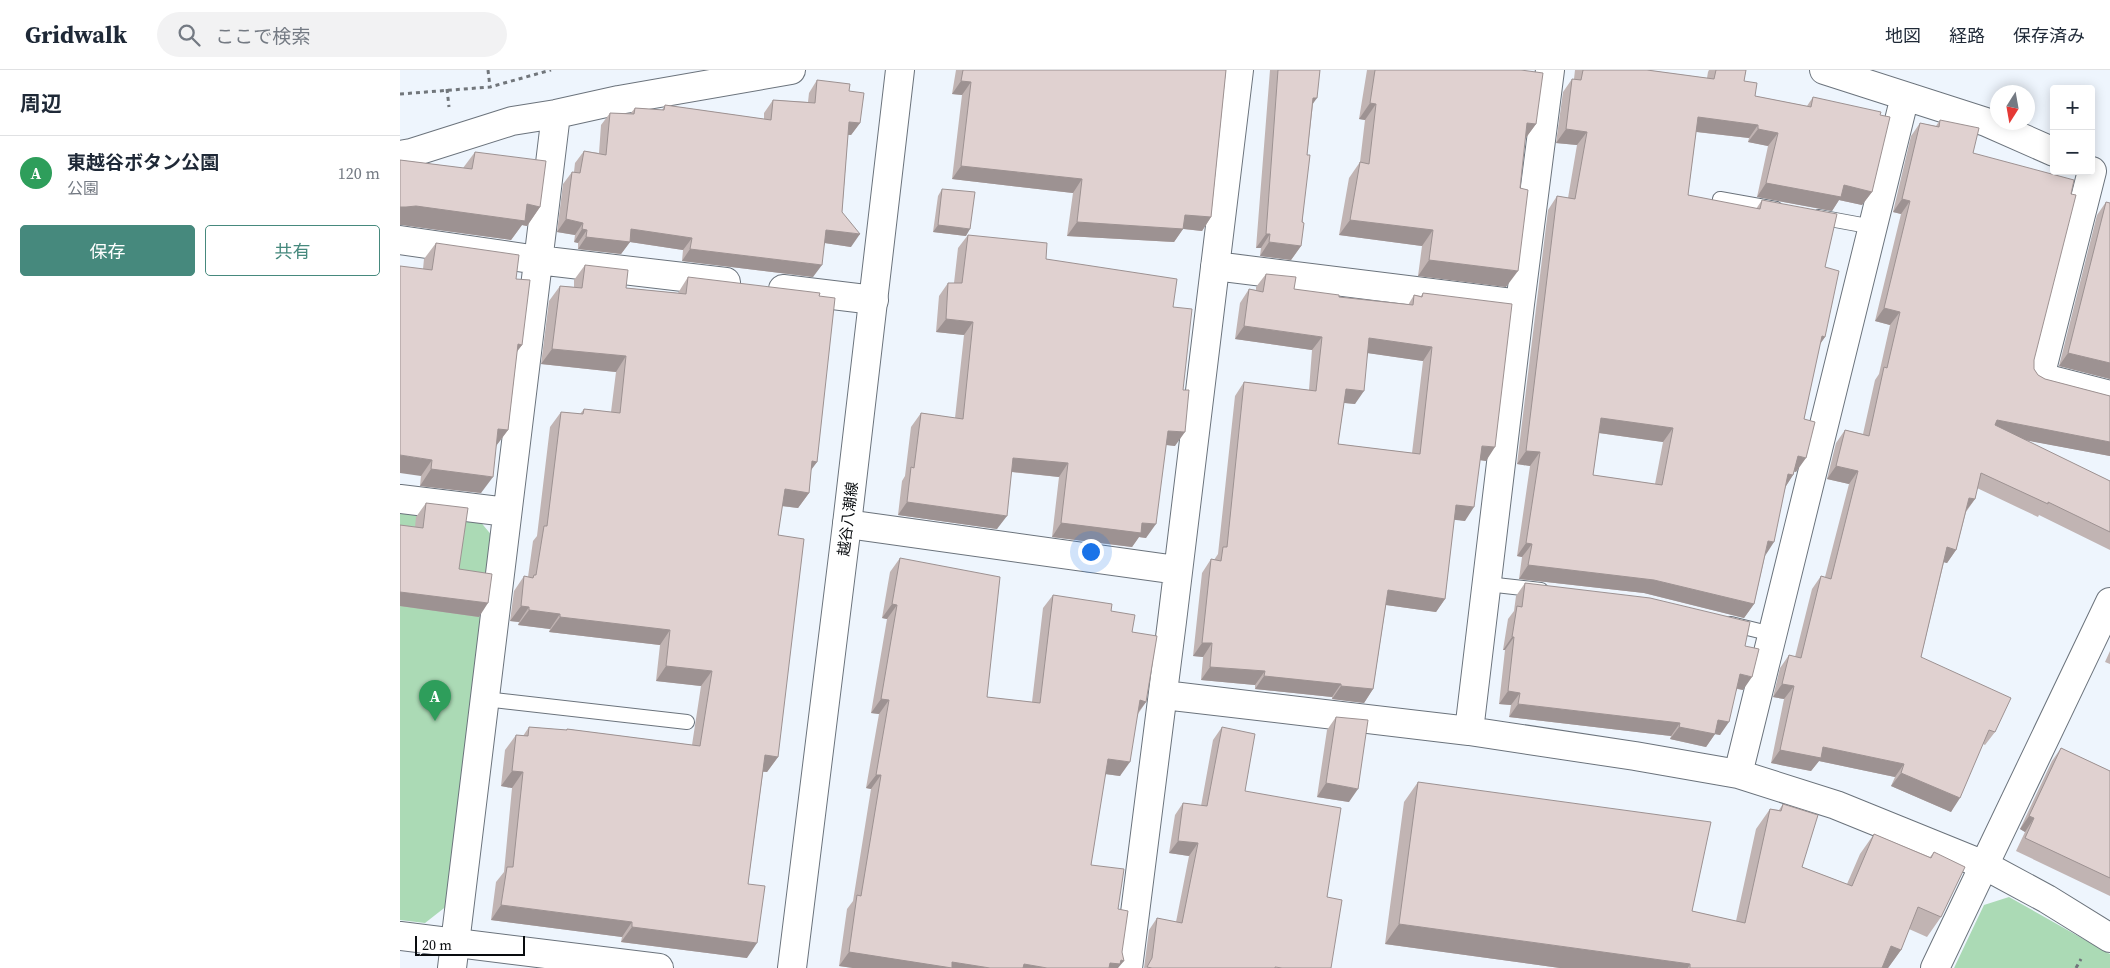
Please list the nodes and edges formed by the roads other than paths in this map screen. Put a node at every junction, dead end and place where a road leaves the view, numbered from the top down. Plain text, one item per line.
1 (792, 70) edge
2 (900, 70) edge
3 (1239, 70) edge
4 (1550, 70) edge
5 (1824, 70) edge
6 (1905, 96) junction
7 (556, 114) junction
8 (2050, 150) edge
9 (400, 155) edge
10 (2098, 174) edge
11 (1720, 199) edge
12 (1787, 211) edge
13 (1806, 215) edge
14 (1873, 227) junction
15 (400, 240) edge
16 (538, 260) junction
17 (1215, 266) junction
18 (874, 300) junction
19 (1520, 304) junction
20 (2110, 395) edge
21 (400, 499) edge
22 (507, 512) junction
23 (847, 524) junction
24 (1177, 570) junction
25 (1487, 584) junction
26 (1555, 592) edge
27 (2110, 602) edge
28 (1717, 620) edge
29 (1772, 634) junction
30 (1164, 695) junction
31 (484, 699) junction
32 (687, 722) dead end
33 (1469, 731) junction
34 (1738, 774) junction
35 (1984, 865) junction
36 (400, 936) edge
37 (2110, 938) edge
38 (453, 955) edge
39 (659, 968) edge
40 (792, 968) edge
41 (1128, 968) edge
42 (1935, 968) edge

1 - 7 street
2 - 18 street, 越谷八潮線
3 - 17 street
4 - 19 street
5 - 6 street
6 - 8 street
6 - 14 street
7 - 9 street
7 - 16 street
10 - 20 street
11 - 12 lane
13 - 14 lane
14 - 29 street
15 - 16 street
16 - 18 street
16 - 22 street
17 - 19 street
17 - 24 street
18 - 23 street, 越谷八潮線
19 - 25 street
21 - 22 street
22 - 31 street
23 - 24 street
23 - 40 street, 越谷八潮線
24 - 30 street
25 - 26 lane
25 - 33 street
27 - 35 street
28 - 29 lane
29 - 34 street
30 - 33 street
30 - 41 street
31 - 32 lane
31 - 38 street
33 - 34 street
34 - 35 street
35 - 37 street
35 - 42 street
36 - 38 street
38 - 39 street

